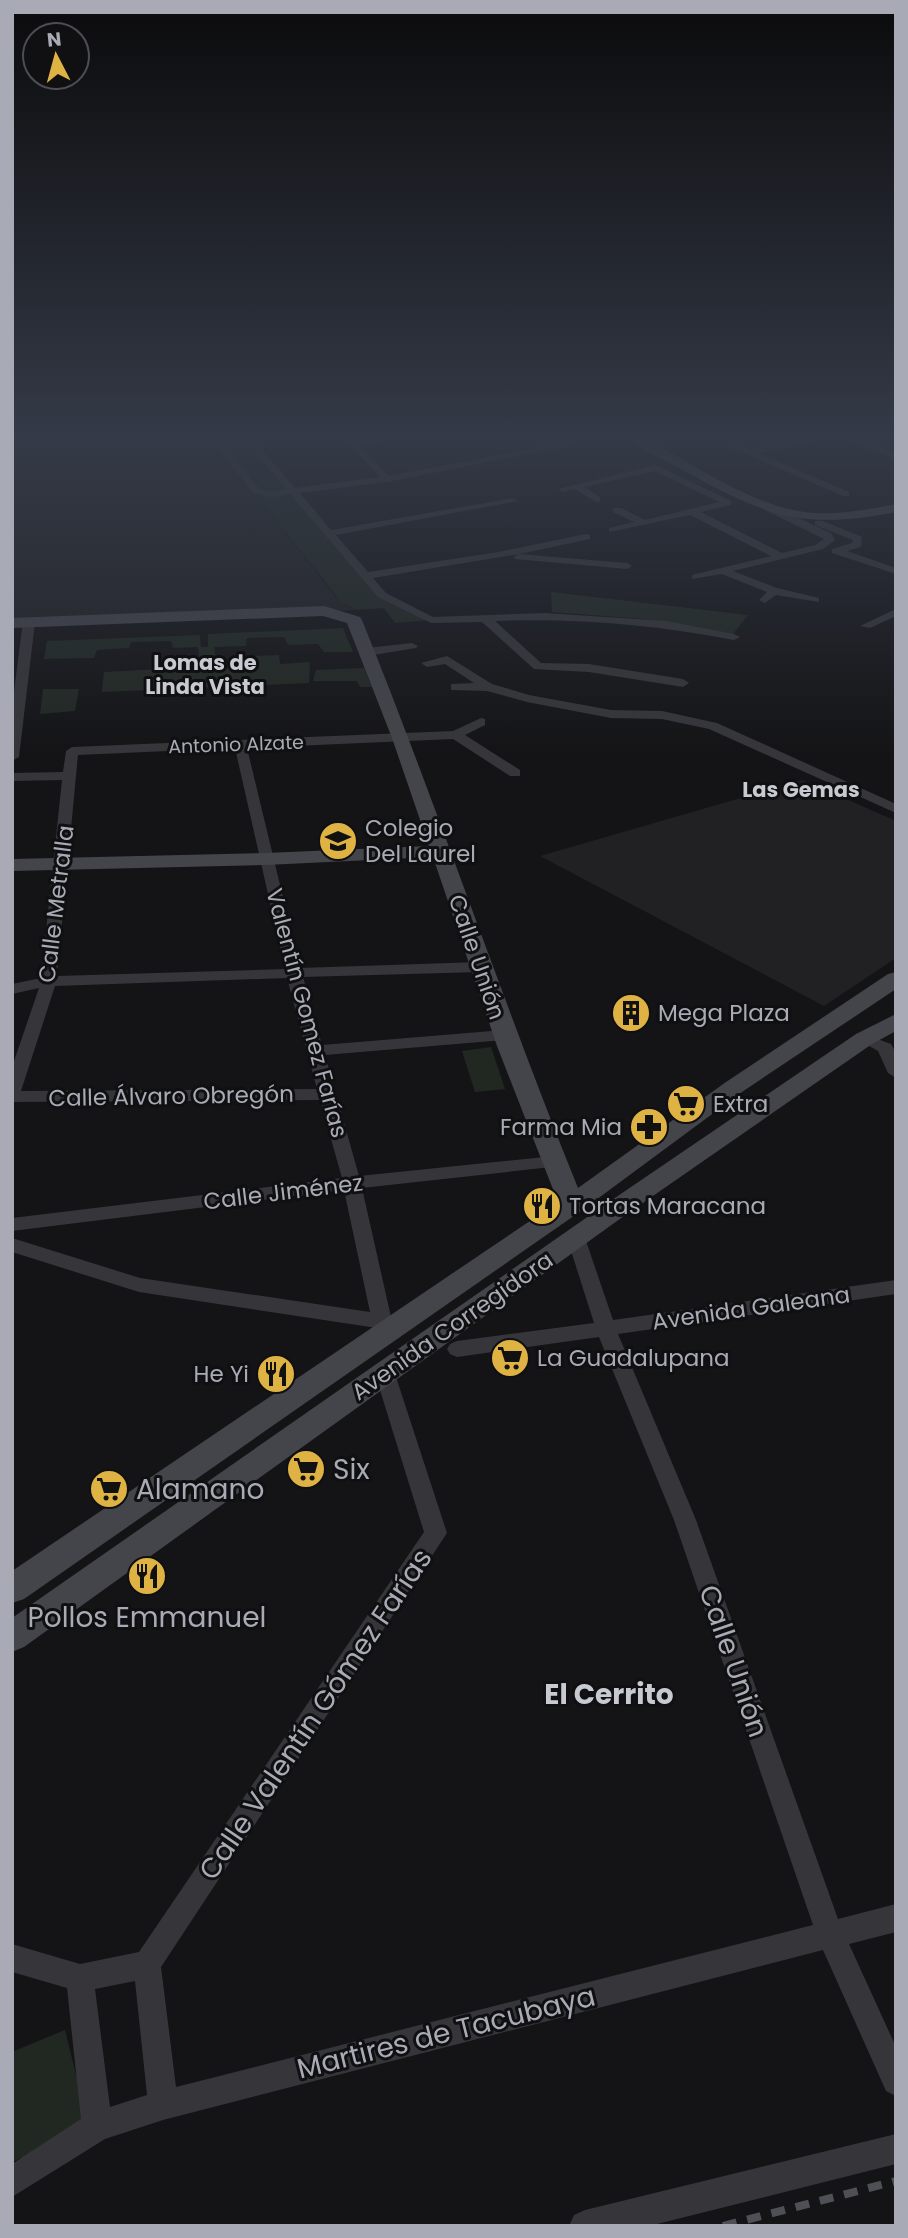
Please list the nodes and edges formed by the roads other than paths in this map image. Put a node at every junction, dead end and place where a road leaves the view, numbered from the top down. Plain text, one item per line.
1 (338, 543) edge
2 (555, 543) edge
3 (755, 543) edge
4 (823, 543) edge
5 (857, 543) edge
6 (819, 547) junction
7 (837, 551) junction
8 (498, 555) junction
9 (780, 556) junction
10 (627, 566) dead end
11 (722, 570) junction
12 (894, 572) edge
13 (366, 576) junction
14 (696, 577) dead end
15 (774, 591) junction
16 (765, 600) dead end
17 (816, 600) dead end
18 (896, 612) edge
19 (487, 620) junction
20 (21, 622) edge
21 (866, 626) dead end
22 (734, 637) dead end
23 (412, 646) dead end
24 (367, 652) junction
25 (427, 663) dead end
26 (682, 683) dead end
27 (455, 687) dead end
28 (488, 687) junction
29 (16, 688) edge
30 (481, 722) dead end
31 (456, 735) junction
32 (401, 738) junction
33 (240, 744) junction
34 (72, 751) joint
35 (12, 757) edge
36 (515, 773) dead end
37 (71, 776) junction
38 (12, 777) edge
39 (896, 809) edge
40 (440, 851) junction
41 (266, 859) junction
42 (12, 865) edge
43 (61, 865) junction
44 (480, 967) junction
45 (294, 974) junction
46 (896, 979) edge
47 (49, 981) junction
48 (12, 982) edge
49 (12, 989) edge
50 (896, 1021) edge
51 (505, 1035) junction
52 (864, 1039) junction
53 (317, 1051) junction
54 (896, 1073) edge
55 (329, 1094) junction
56 (12, 1096) edge
57 (555, 1161) junction
58 (352, 1183) junction
59 (572, 1205) junction
60 (12, 1225) edge
61 (576, 1238) junction
62 (12, 1245) edge
63 (896, 1287) edge
64 (386, 1324) junction
65 (605, 1327) junction
66 (457, 1349) dead end
67 (385, 1374) junction
68 (12, 1589) edge
69 (12, 1637) edge
70 (896, 1918) edge
71 (830, 1934) junction
72 (12, 1958) edge
73 (147, 1964) junction
74 (80, 1979) junction
75 (896, 2081) edge
76 (163, 2105) junction
77 (97, 2126) junction
78 (896, 2149) edge
79 (12, 2182) edge
80 (585, 2226) edge

1 - 13 street
2 - 8 street
3 - 9 street
4 - 6 street
5 - 7 street
6 - 7 street
6 - 9 street
7 - 12 street
8 - 10 street
8 - 13 street
9 - 11 street
11 - 14 street
11 - 15 street
13 - 19 street
15 - 16 street
15 - 17 street
18 - 21 street
19 - 22 street
19 - 26 street
20 - 24 main road, Calle Unión
20 - 29 street
23 - 24 street
24 - 32 main road, Calle Unión
25 - 28 street
27 - 28 street
28 - 39 street
29 - 35 street
30 - 31 street
31 - 32 street, Antonio Alzate
31 - 36 street
32 - 33 street, Antonio Alzate
32 - 40 main road, Calle Unión
33 - 34 street, Antonio Alzate
33 - 41 street, Valentín Gomez Farías
34 - 37 street, Calle Metralla
37 - 38 street
37 - 43 street, Calle Metralla
40 - 41 main road
40 - 44 main road, Calle Unión
41 - 43 main road
41 - 45 street, Valentín Gomez Farías
42 - 43 main road
43 - 47 street, Calle Metralla
44 - 45 street
44 - 51 main road, Calle Unión
45 - 47 street
45 - 53 street, Valentín Gomez Farías
46 - 59 main road, Avenida Corregidora
47 - 48 street
47 - 49 street
47 - 56 street, Calle Metralla
50 - 52 main road, Avenida Corregidora
51 - 53 street
51 - 57 main road, Calle Unión
52 - 54 street
52 - 61 main road, Avenida Corregidora
53 - 55 street, Valentín Gomez Farías
55 - 56 street, Calle Álvaro Obregón
55 - 58 street, Valentín Gomez Farías
57 - 58 street, Calle Jiménez
57 - 59 main road, Calle Unión
58 - 60 street, Calle Jiménez
58 - 64 street, Valentín Gomez Farías
59 - 64 main road, Avenida Corregidora
61 - 65 street, Calle Unión
61 - 67 main road, Avenida Corregidora
62 - 64 street
63 - 65 street, Avenida Galeana
64 - 68 main road, Avenida Corregidora
65 - 66 street, Avenida Galeana
65 - 71 street, Calle Unión
67 - 69 main road, Avenida Corregidora
67 - 73 street, Calle Valentín Gómez Farías
70 - 71 street, Martires de Tacubaya
71 - 75 street, Calle Unión
71 - 76 street, Martires de Tacubaya
72 - 74 street
73 - 74 street
73 - 76 street
74 - 77 street
76 - 77 street, Martires de Tacubaya
77 - 79 street, Martires de Tacubaya
78 - 80 street

